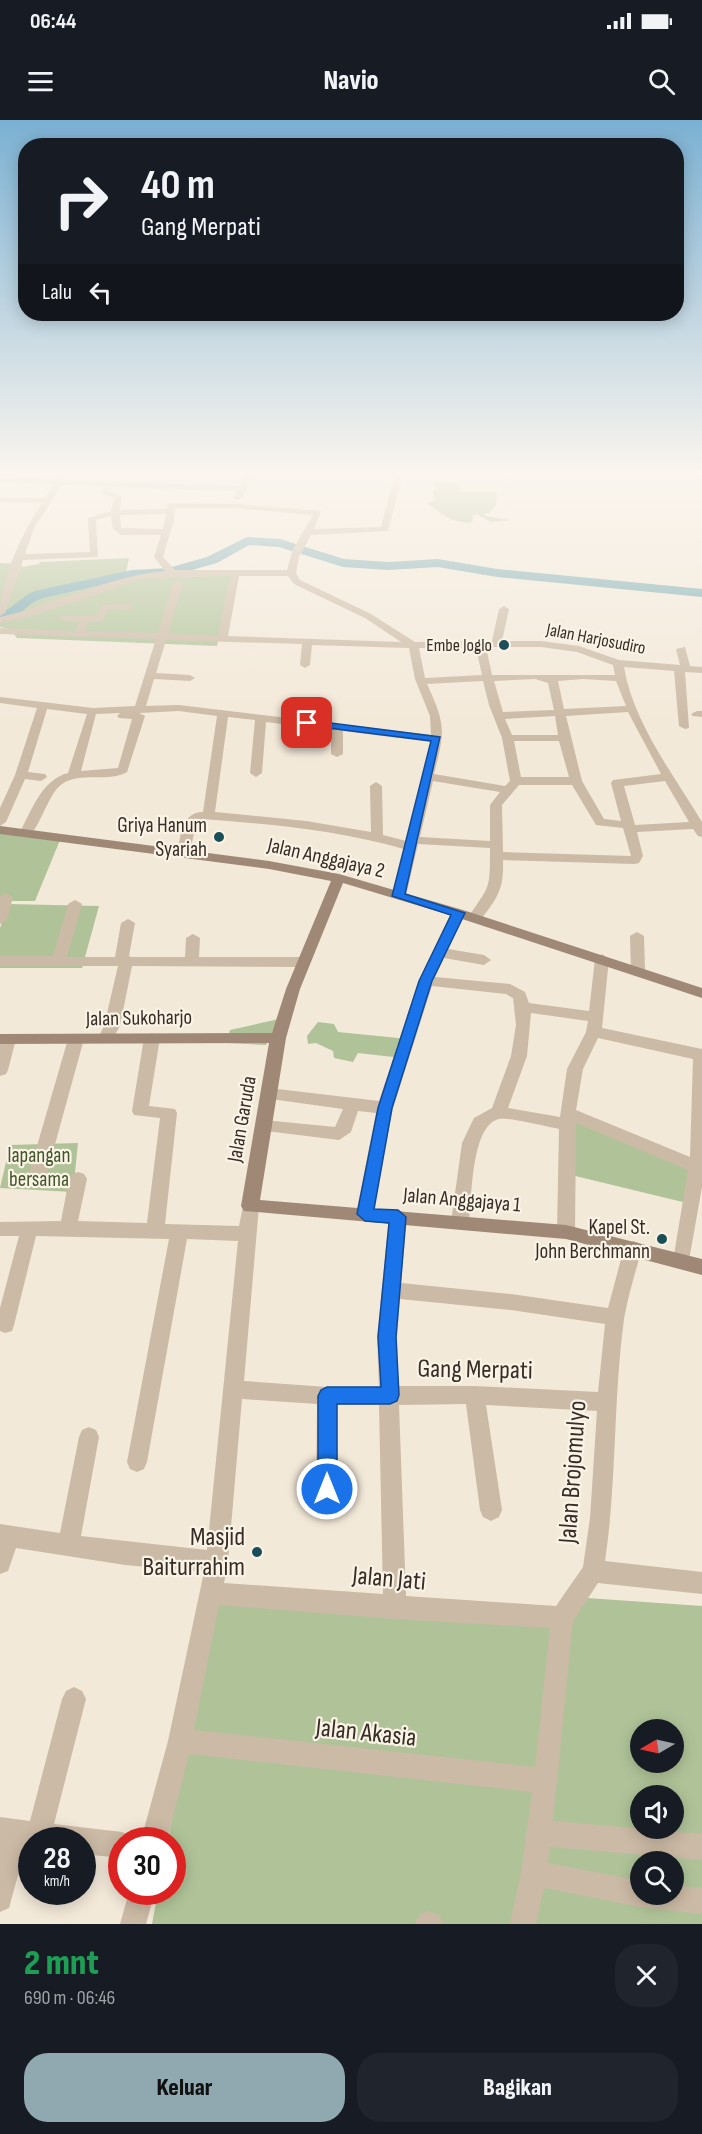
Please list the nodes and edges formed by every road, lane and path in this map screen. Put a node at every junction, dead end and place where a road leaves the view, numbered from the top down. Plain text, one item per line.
1 (20, 558) edge
2 (159, 558) edge
3 (292, 558) edge
4 (171, 571) junction
5 (235, 573) junction
6 (291, 573) junction
7 (178, 583) dead end
8 (128, 607) dead end
9 (1, 608) edge
10 (504, 609) dead end
11 (63, 618) dead end
12 (85, 619) junction
13 (0, 620) edge
14 (0, 631) edge
15 (79, 633) junction
16 (223, 636) dead end
17 (163, 637) junction
18 (307, 642) junction
19 (480, 644) junction
20 (496, 644) junction
21 (413, 645) junction
22 (681, 649) dead end
23 (618, 663) junction
24 (305, 665) dead end
25 (683, 669) junction
26 (702, 670) edge
27 (151, 676) junction
28 (190, 678) dead end
29 (621, 678) junction
30 (490, 679) junction
31 (549, 679) junction
32 (421, 681) junction
33 (0, 700) edge
34 (42, 709) dead end
35 (140, 709) junction
36 (632, 709) junction
37 (562, 712) junction
38 (224, 713) junction
39 (72, 714) dead end
40 (91, 715) junction
41 (498, 716) junction
42 (261, 718) junction
43 (685, 726) dead end
44 (337, 727) junction
45 (508, 738) junction
46 (564, 738) junction
47 (437, 739) junction
48 (337, 754) dead end
49 (74, 773) junction
50 (256, 773) dead end
51 (21, 776) junction
52 (41, 777) dead end
53 (429, 777) junction
54 (668, 777) junction
55 (576, 781) junction
56 (512, 785) junction
57 (376, 786) dead end
58 (204, 816) junction
59 (0, 822) edge
60 (628, 827) junction
61 (699, 829) edge
62 (0, 830) edge
63 (25, 834) junction
64 (376, 836) junction
65 (413, 844) junction
66 (497, 850) junction
67 (183, 854) junction
68 (339, 878) junction
69 (399, 896) junction
70 (6, 897) dead end
71 (75, 904) dead end
72 (458, 913) junction
73 (474, 919) junction
74 (0, 920) edge
75 (128, 923) dead end
76 (638, 936) dead end
77 (193, 938) dead end
78 (439, 952) junction
79 (602, 959) junction
80 (59, 960) junction
81 (124, 960) junction
82 (484, 960) dead end
83 (0, 961) edge
84 (192, 962) junction
85 (304, 962) junction
86 (638, 971) junction
87 (426, 981) junction
88 (702, 993) edge
89 (523, 1007) junction
90 (596, 1024) junction
91 (106, 1038) junction
92 (152, 1038) junction
93 (278, 1038) junction
94 (4, 1039) edge
95 (76, 1040) junction
96 (702, 1055) edge
97 (0, 1070) edge
98 (269, 1094) junction
99 (352, 1105) junction
100 (385, 1108) junction
101 (498, 1112) junction
102 (567, 1118) junction
103 (264, 1126) junction
104 (699, 1169) edge
105 (37, 1177) dead end
106 (78, 1179) dead end
107 (250, 1206) junction
108 (365, 1214) junction
109 (398, 1217) junction
110 (460, 1222) junction
111 (68, 1228) junction
112 (0, 1229) edge
113 (29, 1230) junction
114 (155, 1231) junction
115 (179, 1232) junction
116 (566, 1232) junction
117 (247, 1234) junction
118 (633, 1248) junction
119 (682, 1261) junction
120 (702, 1267) edge
121 (391, 1290) junction
122 (615, 1317) junction
123 (5, 1325) dead end
124 (234, 1389) junction
125 (390, 1395) junction
126 (475, 1395) junction
127 (327, 1396) junction
128 (607, 1402) junction
129 (89, 1437) dead end
130 (137, 1462) dead end
131 (327, 1489) dead end
132 (491, 1510) dead end
133 (4, 1536) edge
134 (69, 1545) junction
135 (217, 1562) junction
136 (0, 1563) edge
137 (593, 1571) junction
138 (702, 1583) edge
139 (211, 1593) junction
140 (395, 1608) junction
141 (562, 1618) junction
142 (74, 1699) dead end
143 (180, 1741) junction
144 (546, 1781) junction
145 (21, 1827) edge
146 (157, 1827) edge
147 (539, 1833) junction
148 (18, 1836) edge
149 (702, 1847) edge
150 (534, 1873) junction
151 (630, 1892) edge
152 (0, 1899) edge
153 (684, 1899) edge
154 (702, 1901) edge
155 (138, 1905) edge
156 (133, 1924) edge
157 (523, 1924) edge

1 - 9 street
2 - 4 street
3 - 6 street
4 - 5 street
4 - 13 street
5 - 6 street
5 - 16 street
6 - 21 street
7 - 17 street
8 - 12 street
10 - 20 street
11 - 12 street
12 - 15 street
14 - 15 street, Jalan Harjosudiro
15 - 17 street, Jalan Harjosudiro
17 - 18 street, Jalan Harjosudiro
17 - 27 street
18 - 21 street, Jalan Harjosudiro
18 - 24 street
19 - 20 street, Jalan Harjosudiro
19 - 21 street, Jalan Harjosudiro
19 - 30 street
20 - 23 street, Jalan Harjosudiro
21 - 32 street
22 - 25 street
23 - 25 street, Jalan Harjosudiro
23 - 29 street
25 - 26 street, Jalan Harjosudiro
25 - 43 street
27 - 28 street
27 - 35 street
29 - 31 street
29 - 36 street
30 - 31 street
30 - 32 street
30 - 41 street
31 - 37 street
32 - 47 street
33 - 35 street
34 - 51 street
35 - 38 street
36 - 37 street
36 - 54 street
37 - 41 street
37 - 46 street
38 - 42 street
38 - 58 street
39 - 40 street
40 - 49 street
40 - 49 street
41 - 45 street
42 - 44 street
42 - 50 street
44 - 47 street
44 - 48 street
45 - 46 street
45 - 56 street
46 - 55 street
47 - 53 street
49 - 63 street
51 - 52 street
51 - 59 street
53 - 56 street
53 - 65 street
54 - 60 street
54 - 61 street
55 - 56 street
55 - 60 street
56 - 66 street
57 - 64 street
58 - 64 street
58 - 67 street
60 - 61 street
60 - 66 street
62 - 63 street, Jalan Anggajaya 2
63 - 67 street, Jalan Anggajaya 2
64 - 65 street
65 - 66 street
65 - 69 street
66 - 73 street
67 - 68 street, Jalan Anggajaya 2
68 - 69 street, Jalan Anggajaya 2
68 - 85 street, Jalan Garuda
69 - 72 street, Jalan Anggajaya 2
70 - 74 street
71 - 80 street
72 - 73 street, Jalan Anggajaya 2
72 - 78 street
73 - 79 street, Jalan Anggajaya 2
75 - 81 street
76 - 86 street
77 - 84 street
78 - 82 street
78 - 87 street
79 - 86 street, Jalan Anggajaya 2
79 - 90 street
80 - 81 street
80 - 83 street
81 - 84 street
81 - 91 street
84 - 85 street
85 - 93 street, Jalan Garuda
86 - 88 street, Jalan Anggajaya 2
87 - 89 street
87 - 100 street
89 - 90 street
89 - 101 street
90 - 96 street
90 - 102 street
91 - 92 street, Jalan Sukoharjo
91 - 95 street, Jalan Sukoharjo
92 - 93 street, Jalan Sukoharjo
92 - 114 street
93 - 98 street, Jalan Garuda
94 - 95 street, Jalan Sukoharjo
94 - 97 street
95 - 105 street
96 - 104 street
98 - 99 street
98 - 103 street, Jalan Garuda
99 - 100 street
99 - 103 street
100 - 108 street
101 - 102 street
101 - 110 street
102 - 104 street
102 - 116 street
103 - 107 street, Jalan Garuda
104 - 119 street
106 - 111 street
107 - 108 street, Jalan Anggajaya 1
107 - 117 street
108 - 109 street, Jalan Anggajaya 1
109 - 110 street, Jalan Anggajaya 1
109 - 121 street
110 - 116 street, Jalan Anggajaya 1
111 - 113 street
111 - 114 street
112 - 113 street
113 - 123 street
114 - 115 street
115 - 117 street
115 - 130 street
116 - 118 street, Jalan Anggajaya 1
117 - 124 street
118 - 119 street, Jalan Anggajaya 1
118 - 122 street, Jalan Brojomulyo
119 - 120 street, Jalan Anggajaya 1
121 - 122 street
121 - 125 street
122 - 128 street, Jalan Brojomulyo
124 - 127 street, Gang Merpati
124 - 135 street
125 - 126 street, Gang Merpati
125 - 127 street, Gang Merpati
125 - 140 street
126 - 128 street, Gang Merpati
126 - 132 street
127 - 131 street
128 - 137 street, Jalan Brojomulyo
129 - 134 street
133 - 134 street
133 - 136 street
134 - 135 street
135 - 139 street
137 - 138 street
137 - 141 street, Jalan Brojomulyo
139 - 140 street, Jalan Jati
139 - 143 street
140 - 141 street, Jalan Jati
141 - 144 street, Jalan Brojomulyo
142 - 145 street
143 - 144 street, Jalan Akasia
143 - 146 street
144 - 147 street, Jalan Brojomulyo
147 - 149 street
147 - 150 street, Jalan Brojomulyo
148 - 152 street
150 - 151 street
150 - 157 street, Jalan Brojomulyo
153 - 154 street
155 - 156 street

